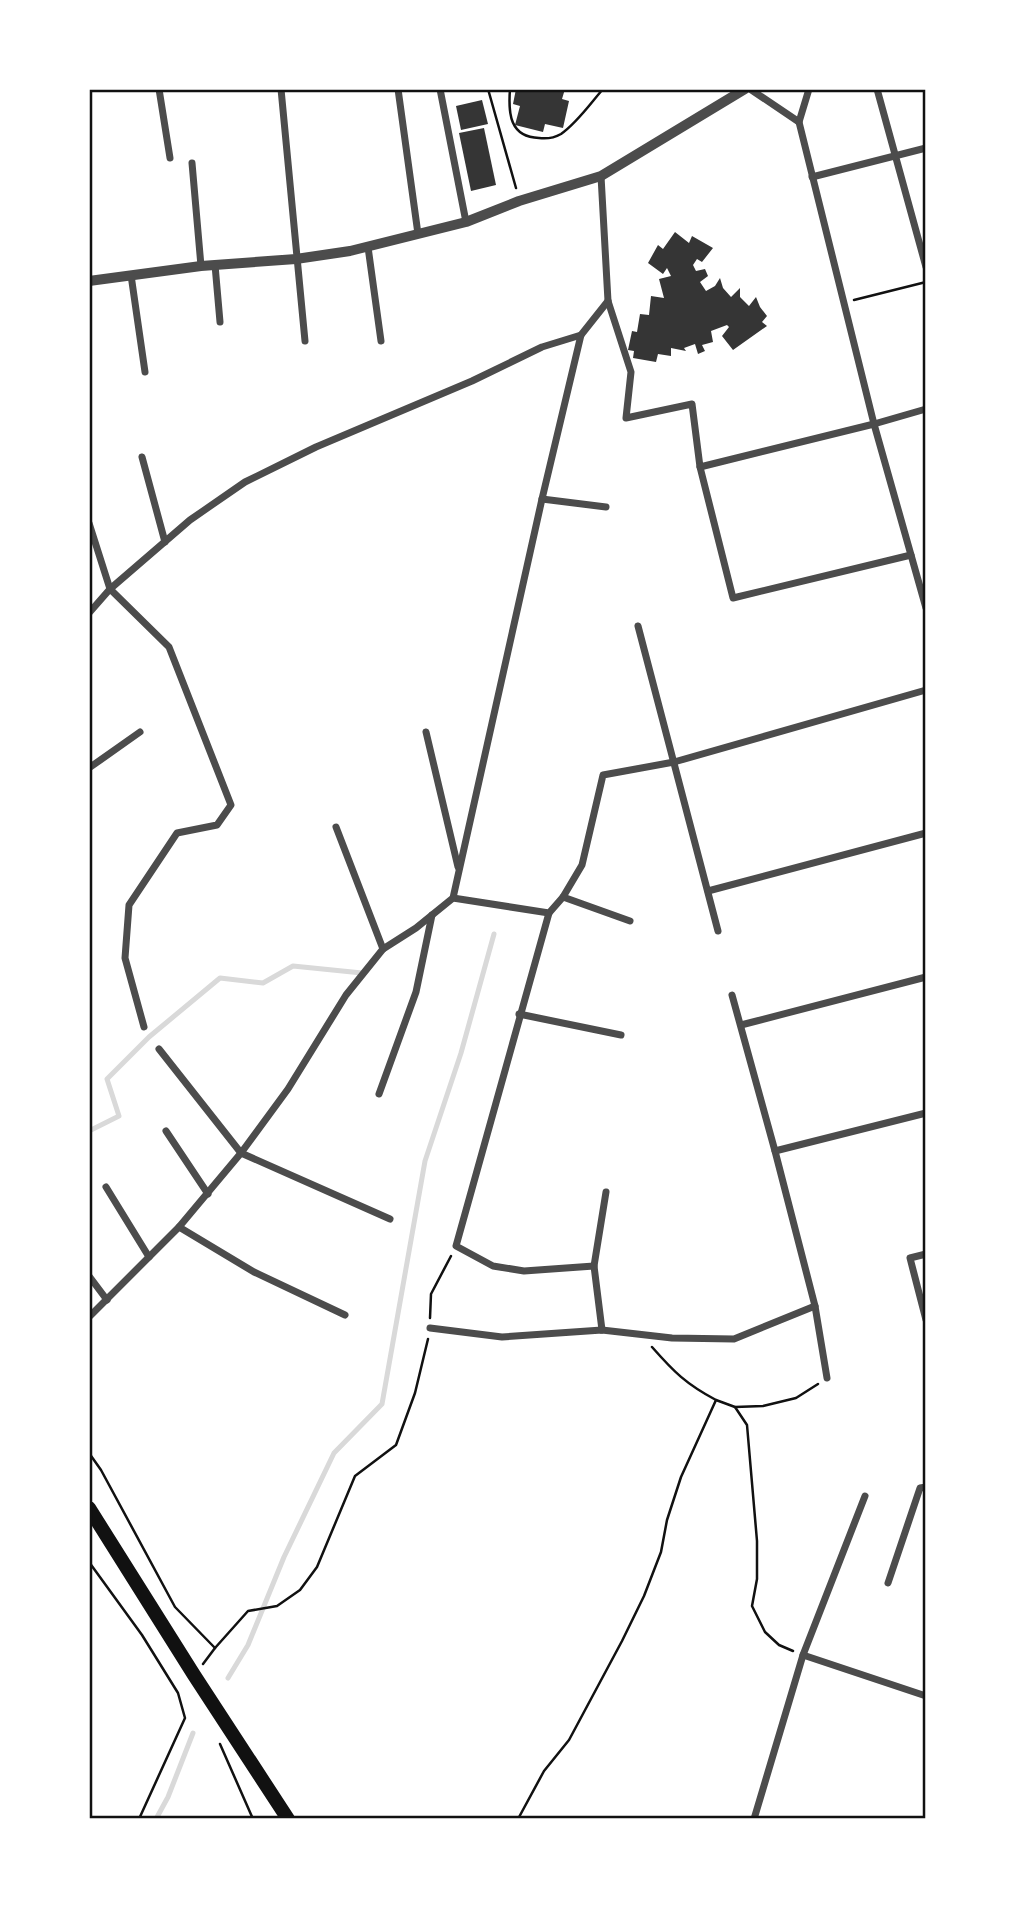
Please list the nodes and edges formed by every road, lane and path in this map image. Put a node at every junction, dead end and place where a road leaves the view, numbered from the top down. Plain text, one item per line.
1 (159, 89) edge
2 (281, 89) edge
3 (398, 89) edge
4 (440, 89) edge
5 (488, 89) edge
6 (510, 89) edge
7 (603, 89) edge
8 (748, 89) edge
9 (809, 89) edge
10 (877, 89) edge
11 (799, 122) junction
12 (926, 148) edge
13 (895, 157) junction
14 (170, 158) dead end
15 (192, 163) dead end
16 (601, 176) junction
17 (812, 177) junction
18 (519, 201) junction
19 (466, 222) junction
20 (418, 234) junction
21 (368, 247) junction
22 (296, 259) junction
23 (215, 265) junction
24 (201, 266) junction
25 (926, 267) edge
26 (131, 275) junction
27 (89, 281) edge
28 (926, 282) edge
29 (608, 301) junction
30 (844, 302) junction
31 (220, 322) dead end
32 (581, 335) junction
33 (305, 341) dead end
34 (381, 341) dead end
35 (145, 372) dead end
36 (926, 409) edge
37 (874, 424) junction
38 (142, 457) dead end
39 (700, 467) junction
40 (542, 499) junction
41 (606, 507) dead end
42 (89, 523) edge
43 (166, 542) junction
44 (911, 555) junction
45 (110, 589) junction
46 (926, 608) edge
47 (89, 612) edge
48 (638, 626) dead end
49 (926, 690) edge
50 (140, 732) dead end
51 (426, 732) dead end
52 (674, 762) junction
53 (89, 768) edge
54 (336, 827) dead end
55 (926, 833) edge
56 (459, 870) junction
57 (708, 891) junction
58 (563, 897) junction
59 (453, 898) junction
60 (549, 913) junction
61 (432, 915) junction
62 (630, 921) dead end
63 (718, 931) dead end
64 (383, 949) junction
65 (926, 977) edge
66 (732, 995) dead end
67 (519, 1014) junction
68 (741, 1025) junction
69 (144, 1027) dead end
70 (621, 1035) dead end
71 (159, 1049) dead end
72 (379, 1094) dead end
73 (926, 1113) edge
74 (166, 1131) dead end
75 (775, 1151) junction
76 (242, 1153) junction
77 (106, 1187) dead end
78 (607, 1192) dead end
79 (208, 1194) junction
80 (390, 1219) dead end
81 (179, 1227) junction
82 (456, 1246) junction
83 (926, 1254) edge
84 (149, 1257) junction
85 (594, 1266) junction
86 (89, 1276) edge
87 (107, 1300) junction
88 (815, 1306) junction
89 (345, 1315) dead end
90 (89, 1317) edge
91 (926, 1320) edge
92 (430, 1328) junction
93 (602, 1330) junction
94 (639, 1334) junction
95 (827, 1378) joint
96 (716, 1400) junction
97 (735, 1407) junction
98 (89, 1453) edge
99 (926, 1486) edge
100 (865, 1496) dead end
101 (89, 1508) edge
102 (89, 1562) edge
103 (888, 1583) dead end
104 (803, 1655) junction
105 (926, 1696) edge
106 (231, 1731) junction
107 (139, 1819) edge
108 (253, 1819) edge
109 (288, 1819) edge
110 (519, 1819) edge
111 (754, 1819) edge

1 - 14 street
2 - 22 street
3 - 20 street
4 - 19 street
5 - 18 path
6 - 7 path
8 - 11 street
8 - 16 street
9 - 11 street
10 - 13 street
11 - 17 street
12 - 13 street
13 - 17 street
13 - 25 street
15 - 24 street
16 - 18 street
16 - 29 street
17 - 30 street
18 - 19 street
19 - 20 street
20 - 21 street
21 - 22 street
21 - 34 street
22 - 23 street
22 - 33 street
23 - 24 street
23 - 31 street
24 - 26 street
26 - 27 street
26 - 35 street
28 - 30 path
29 - 32 street
29 - 39 street
30 - 37 street
32 - 40 street
32 - 43 street
36 - 37 street
37 - 39 street
37 - 44 street
38 - 43 street
39 - 44 street
40 - 41 street
40 - 56 street
42 - 45 street
43 - 45 street
44 - 46 street
45 - 47 street
45 - 69 street
48 - 52 street
49 - 52 street
50 - 53 street
51 - 56 street
52 - 57 street
52 - 58 street
54 - 64 street
55 - 57 street
56 - 59 street
57 - 63 street
58 - 60 street
58 - 62 street
59 - 60 street
59 - 61 street
60 - 67 street
61 - 64 street
61 - 72 street
64 - 76 street
65 - 68 street
66 - 68 street
67 - 70 street
67 - 82 street
68 - 75 street
71 - 76 street
73 - 75 street
74 - 79 street
75 - 88 street
76 - 79 street
76 - 80 street
77 - 84 street
78 - 85 street
79 - 81 street
81 - 84 street
81 - 89 street
82 - 85 street
82 - 92 path
83 - 91 street
84 - 87 street
85 - 93 street
86 - 87 street
87 - 90 street
88 - 94 street
88 - 95 street
92 - 93 street
92 - 98 path
93 - 94 street
94 - 96 path
95 - 97 path
96 - 97 path
96 - 110 path
97 - 104 path
99 - 103 street
100 - 104 street
101 - 106 main road
102 - 107 path
104 - 105 street
104 - 111 street
106 - 108 path
106 - 109 main road

